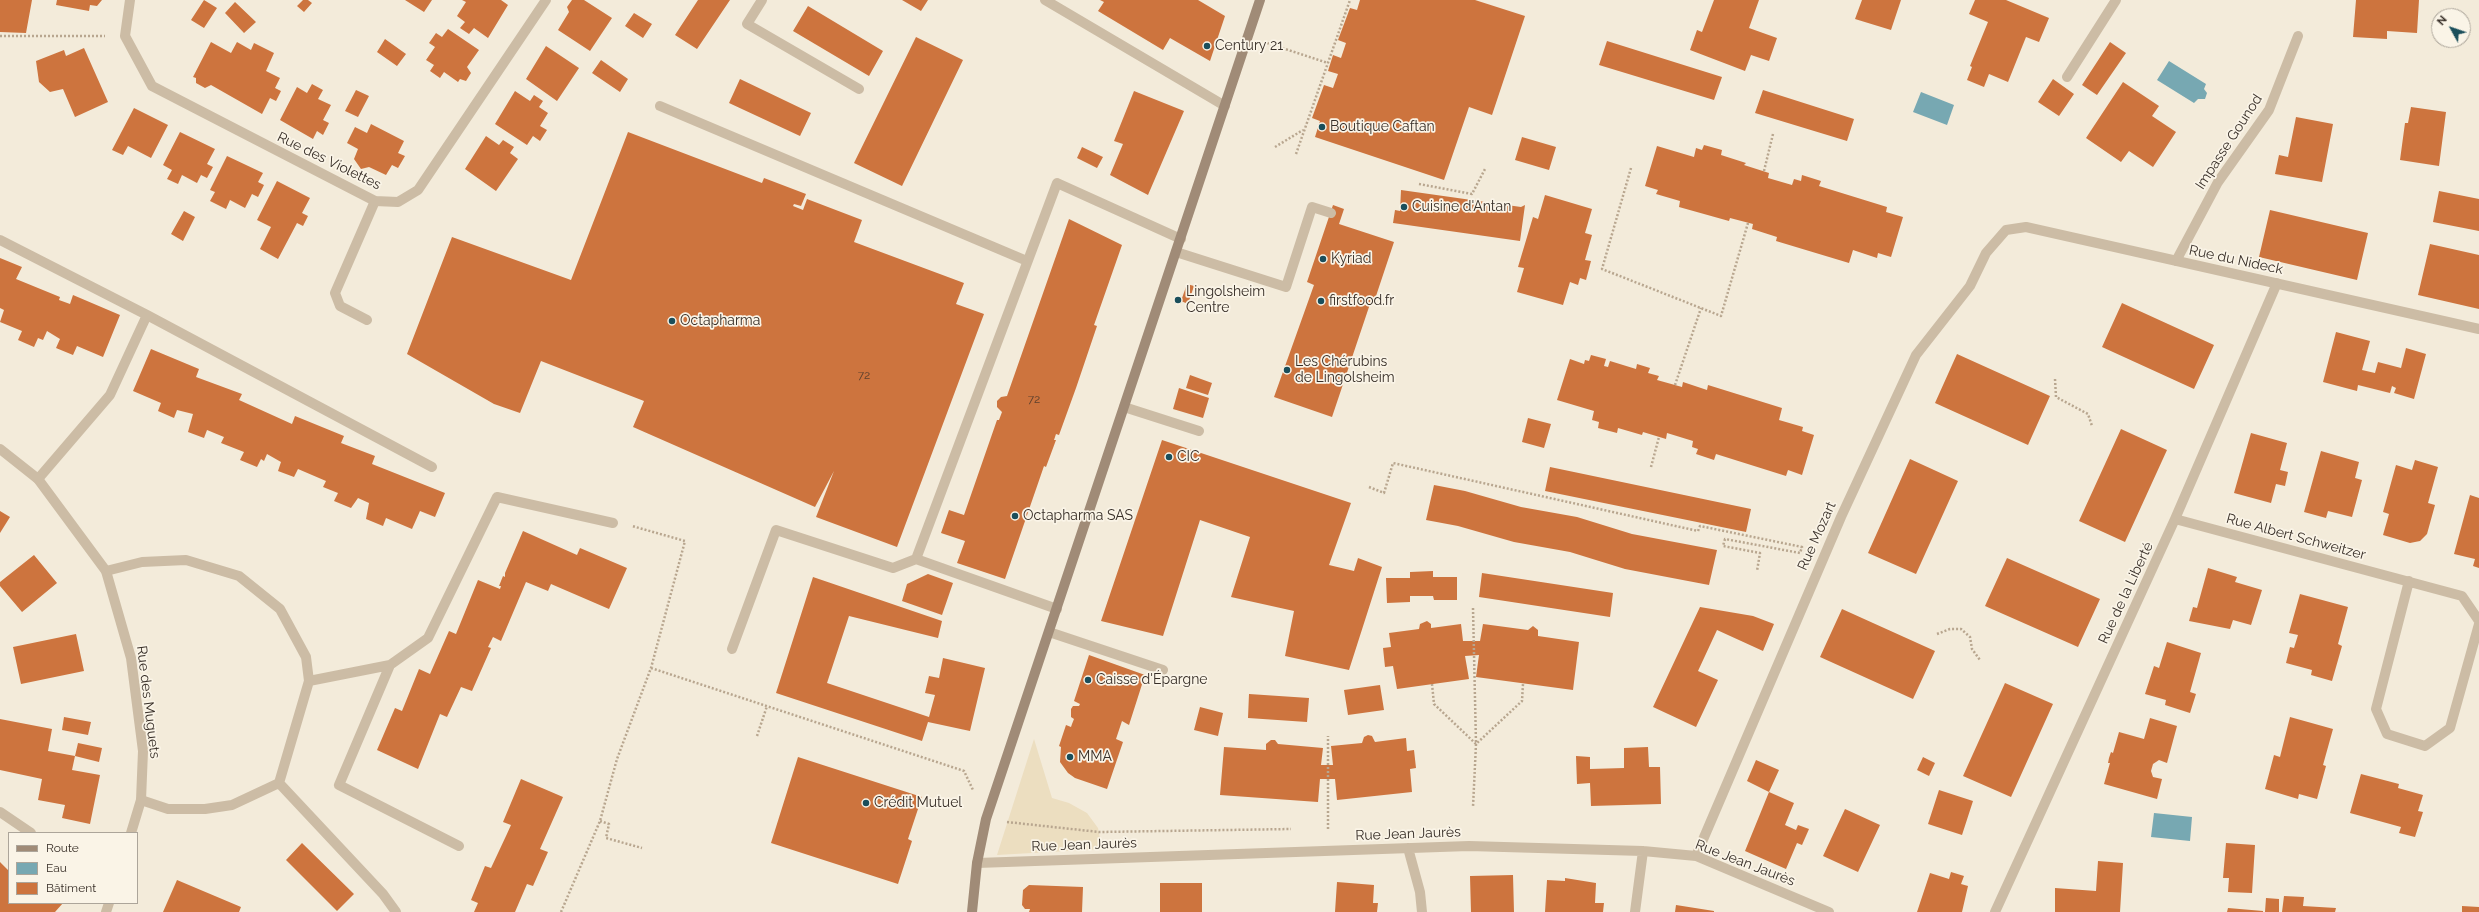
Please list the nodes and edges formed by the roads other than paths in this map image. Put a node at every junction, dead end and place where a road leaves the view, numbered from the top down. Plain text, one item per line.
1 (130, 0) edge
2 (546, 0) edge
3 (762, 0) edge
4 (1045, 0) edge
5 (1260, 0) edge
6 (2116, 0) edge
7 (2298, 36) dead end
8 (2067, 77) dead end
9 (859, 89) dead end
10 (660, 106) dead end
11 (1225, 106) junction
12 (375, 201) junction
13 (1330, 213) dead end
14 (1181, 239) junction
15 (0, 240) edge
16 (1993, 243) joint
17 (1176, 252) junction
18 (1027, 261) junction
19 (2176, 261) junction
20 (2276, 282) junction
21 (147, 315) junction
22 (367, 320) dead end
23 (2479, 329) edge
24 (1124, 407) junction
25 (1199, 431) dead end
26 (0, 449) edge
27 (432, 467) dead end
28 (38, 479) junction
29 (2175, 519) junction
30 (613, 523) road end
31 (916, 559) junction
32 (106, 571) junction
33 (2410, 581) junction
34 (1057, 609) junction
35 (2479, 623) edge
36 (1049, 632) junction
37 (732, 649) dead end
38 (390, 664) junction
39 (1163, 670) dead end
40 (309, 681) junction
41 (279, 783) junction
42 (141, 800) junction
43 (0, 812) edge
44 (30, 832) edge
45 (131, 832) edge
46 (459, 846) dead end
47 (1408, 848) junction
48 (1643, 851) junction
49 (1696, 856) junction
50 (977, 863) junction
51 (396, 912) edge
52 (972, 912) edge
53 (1422, 912) edge
54 (1635, 912) edge
55 (1829, 912) edge
56 (1995, 912) edge

1 - 12 street, Rue des Violettes
2 - 12 street, Rue des Violettes
3 - 9 street
4 - 11 street
5 - 11 main road
6 - 8 street
7 - 19 street, Impasse Gounod
10 - 18 street
11 - 14 main road
12 - 22 street
13 - 17 street
14 - 17 main road
14 - 18 street
15 - 21 street
16 - 19 street, Rue du Nideck
16 - 49 street, Rue Mozart
17 - 24 main road
18 - 31 street
19 - 20 street, Rue du Nideck
20 - 23 street, Rue du Nideck
20 - 29 street, Rue de la Liberté
21 - 27 street
21 - 28 street
24 - 25 street
24 - 34 main road
26 - 28 street, Rue des Muguets
28 - 32 street, Rue des Muguets
29 - 33 street, Rue Albert Schweitzer
29 - 56 street, Rue de la Liberté
30 - 38 street
31 - 34 street
31 - 37 street
32 - 40 street
32 - 42 street, Rue des Muguets
33 - 35 street, Rue Albert Schweitzer
33 - 35 street, Rue Albert Schweitzer
34 - 36 main road
36 - 39 street
36 - 50 main road
38 - 40 street
38 - 46 street
40 - 41 street
41 - 42 street
41 - 51 street
42 - 45 street, Rue des Muguets
43 - 44 street
47 - 48 street, Rue Jean Jaurès
47 - 50 street, Rue Jean Jaurès
47 - 53 street
48 - 49 street, Rue Jean Jaurès
48 - 54 street
49 - 55 street, Rue Jean Jaurès
50 - 52 main road

